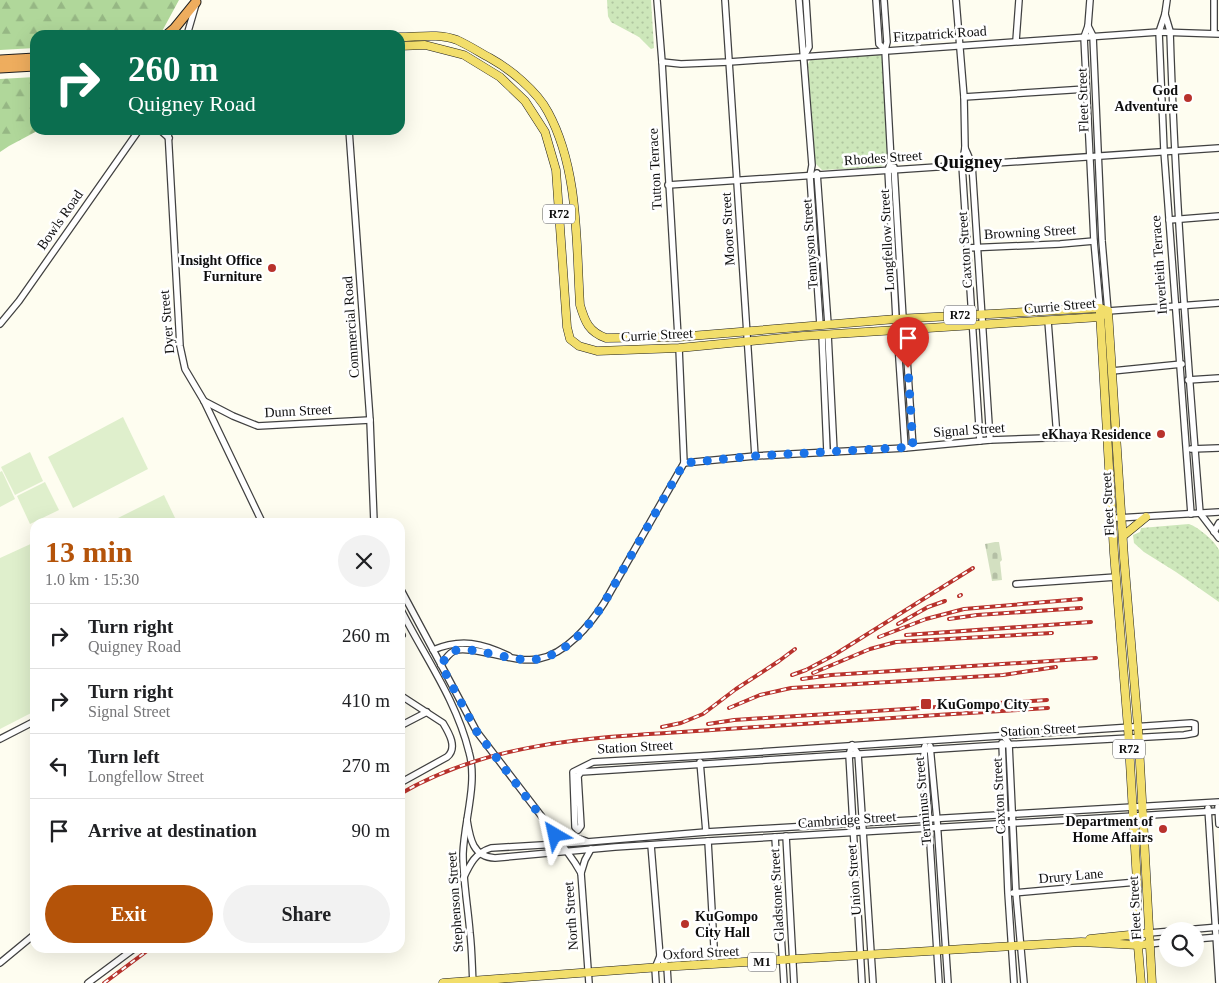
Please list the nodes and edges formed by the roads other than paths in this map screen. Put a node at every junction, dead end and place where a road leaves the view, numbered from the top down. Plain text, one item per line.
1 (657, 0) edge
2 (725, 0) edge
3 (799, 0) edge
4 (806, 0) edge
5 (876, 0) edge
6 (884, 0) edge
7 (956, 0) edge
8 (1019, 0) edge
9 (1090, 0) edge
10 (1167, 0) edge
11 (1214, 0) edge
12 (197, 1) edge
13 (1165, 14) junction
14 (1088, 26) junction
15 (173, 30) edge
16 (188, 30) edge
17 (1170, 31) junction
18 (1159, 32) junction
19 (1216, 33) edge
20 (1094, 36) junction
21 (405, 37) edge
22 (1084, 37) junction
23 (1016, 41) junction
24 (960, 45) junction
25 (405, 46) edge
26 (885, 50) junction
27 (804, 56) junction
28 (30, 58) edge
29 (0, 60) edge
30 (662, 62) junction
31 (729, 62) junction
32 (30, 66) edge
33 (0, 68) edge
34 (1086, 89) junction
35 (964, 97) junction
36 (135, 135) edge
37 (166, 135) edge
38 (169, 135) edge
39 (349, 135) edge
40 (169, 138) junction
41 (966, 148) junction
42 (1219, 148) edge
43 (1174, 150) junction
44 (1164, 151) junction
45 (1098, 156) junction
46 (1090, 157) junction
47 (972, 164) junction
48 (812, 165) junction
49 (962, 165) junction
50 (892, 169) junction
51 (818, 175) junction
52 (810, 176) junction
53 (738, 181) junction
54 (668, 184) junction
55 (1219, 216) edge
56 (1178, 219) junction
57 (1168, 220) junction
58 (1094, 241) junction
59 (978, 247) junction
60 (967, 248) junction
61 (1219, 303) edge
62 (1174, 306) junction
63 (1184, 306) junction
64 (1100, 308) junction
65 (1108, 311) junction
66 (970, 314) junction
67 (982, 314) junction
68 (1100, 317) junction
69 (900, 319) junction
70 (1048, 321) junction
71 (0, 324) edge
72 (824, 324) junction
73 (982, 324) junction
74 (971, 325) junction
75 (901, 329) junction
76 (746, 331) junction
77 (825, 334) junction
78 (678, 336) junction
79 (746, 340) junction
80 (679, 348) junction
81 (1180, 364) junction
82 (1188, 364) junction
83 (1112, 371) junction
84 (1219, 378) edge
85 (1181, 380) junction
86 (1190, 380) junction
87 (204, 401) junction
88 (370, 420) junction
89 (1107, 436) junction
90 (1057, 437) junction
91 (990, 440) junction
92 (980, 441) junction
93 (913, 447) junction
94 (905, 448) junction
95 (1219, 448) edge
96 (1186, 449) junction
97 (1195, 449) junction
98 (831, 452) junction
99 (755, 456) junction
100 (684, 463) junction
101 (1119, 474) junction
102 (1110, 475) junction
103 (1219, 512) edge
104 (1200, 513) junction
105 (1191, 514) junction
106 (1146, 517) junction
107 (260, 518) edge
108 (374, 518) edge
109 (1122, 518) junction
110 (1113, 519) junction
111 (1219, 523) edge
112 (1214, 532) junction
113 (1123, 537) junction
114 (1219, 538) edge
115 (1116, 577) junction
116 (1016, 584) dead end
117 (405, 597) edge
118 (405, 617) edge
119 (433, 650) junction
120 (513, 658) junction
121 (441, 665) junction
122 (1134, 677) junction
123 (1124, 678) junction
124 (405, 698) edge
125 (427, 712) junction
126 (405, 723) edge
127 (30, 724) edge
128 (1138, 727) junction
129 (1128, 728) junction
130 (1004, 736) junction
131 (1138, 736) junction
132 (1128, 737) junction
133 (0, 739) edge
134 (928, 740) junction
135 (886, 743) junction
136 (1009, 744) junction
137 (852, 745) junction
138 (1001, 745) junction
139 (932, 749) junction
140 (924, 750) junction
141 (887, 752) junction
142 (858, 754) junction
143 (848, 755) junction
144 (700, 756) junction
145 (700, 765) junction
146 (405, 780) edge
147 (1218, 802) edge
148 (1208, 803) junction
149 (1143, 806) junction
150 (1132, 811) junction
151 (1219, 811) edge
152 (1209, 812) junction
153 (1005, 815) junction
154 (1014, 815) junction
155 (1143, 815) junction
156 (467, 820) junction
157 (1014, 822) junction
158 (929, 823) junction
159 (937, 823) junction
160 (1006, 823) junction
161 (862, 824) junction
162 (1219, 824) edge
163 (853, 825) junction
164 (548, 826) junction
165 (706, 832) junction
166 (853, 832) junction
167 (862, 832) junction
168 (786, 836) junction
169 (774, 837) junction
170 (708, 841) junction
171 (590, 842) junction
172 (561, 844) junction
173 (651, 845) junction
174 (591, 849) junction
175 (566, 851) junction
176 (479, 853) junction
177 (581, 873) junction
178 (463, 879) junction
179 (1136, 882) junction
180 (1008, 893) junction
181 (1016, 893) junction
182 (1217, 927) edge
183 (1149, 932) junction
184 (1137, 934) junction
185 (1217, 937) edge
186 (30, 938) edge
187 (1204, 938) edge
188 (1081, 942) junction
189 (1159, 943) edge
190 (1149, 944) junction
191 (1021, 945) junction
192 (1012, 946) junction
193 (1138, 946) junction
194 (947, 950) junction
195 (938, 951) junction
196 (128, 953) edge
197 (660, 956) junction
198 (860, 956) junction
199 (872, 956) junction
200 (793, 960) junction
201 (782, 961) junction
202 (0, 963) edge
203 (715, 964) junction
204 (667, 967) junction
205 (655, 968) junction
206 (588, 973) junction
207 (473, 982) edge
208 (88, 983) edge
209 (442, 983) edge
210 (589, 983) edge
211 (656, 983) edge
212 (668, 983) edge
213 (784, 983) edge
214 (794, 983) edge
215 (862, 983) edge
216 (873, 983) edge
217 (939, 983) edge
218 (948, 983) edge
219 (1014, 983) edge
220 (1024, 983) edge
221 (1141, 983) edge
222 (1152, 983) edge
223 (1219, 983) edge

1 - 30 street, Tutton Terrace
2 - 31 street, Moore Street
3 - 27 street, Tennyson Street
4 - 27 street, Tennyson Street
5 - 26 street, Longfellow Street
6 - 26 street, Longfellow Street
7 - 24 street, Caxton Street
8 - 23 street
9 - 14 street, Fleet Street
10 - 13 street, Inverleith Terrace
11 - 19 street
12 - 15 highway
12 - 16 street
13 - 17 street, Inverleith Terrace
13 - 18 street, Inverleith Terrace
14 - 20 street, Fleet Street
14 - 22 street, Fleet Street
17 - 18 street, Fitzpatrick Road
17 - 19 street, Fitzpatrick Road
17 - 43 street, Inverleith Terrace
18 - 20 street, Fitzpatrick Road
18 - 44 street, Inverleith Terrace
20 - 22 street, Fitzpatrick Road
20 - 45 street, Fleet Street
21 - 78 main road, Currie Street / R72
22 - 23 street, Fitzpatrick Road
22 - 34 street, Fleet Street
23 - 24 street, Fitzpatrick Road
24 - 26 street, Fitzpatrick Road
24 - 35 street, Caxton Street
25 - 80 main road, Currie Street / R72
26 - 27 street, Fitzpatrick Road
26 - 50 street, Longfellow Street
27 - 31 street, Fitzpatrick Road
27 - 48 street, Tennyson Street
28 - 29 highway
30 - 31 street, Fitzpatrick Road
30 - 54 street, Tutton Terrace
31 - 53 street, Moore Street
32 - 33 highway
34 - 35 street
34 - 46 street, Fleet Street
35 - 41 street, Caxton Street
36 - 71 street, Bowls Road
37 - 40 street
38 - 40 street, Dyer Street
39 - 88 street, Commercial Road
40 - 87 street, Dyer Street
41 - 47 street, Caxton Street
41 - 49 street, Caxton Street
42 - 43 street, Rhodes Street
43 - 44 street, Rhodes Street
43 - 56 street, Inverleith Terrace
44 - 45 street, Rhodes Street
44 - 57 street, Inverleith Terrace
45 - 46 street, Rhodes Street
45 - 65 street, Fleet Street
46 - 47 street, Rhodes Street
46 - 58 street, Fleet Street
47 - 49 street, Rhodes Street
47 - 59 street, Caxton Street
48 - 51 street, Tennyson Street
48 - 52 street, Tennyson Street
49 - 50 street, Rhodes Street
49 - 60 street, Caxton Street
50 - 51 street, Rhodes Street
50 - 69 street, Longfellow Street
51 - 52 street, Rhodes Street
51 - 72 street, Tennyson Street
52 - 53 street, Rhodes Street
52 - 72 street, Tennyson Street
53 - 54 street, Rhodes Street
53 - 76 street, Moore Street
54 - 78 street, Tutton Terrace
55 - 56 street
56 - 57 street
56 - 63 street, Inverleith Terrace
57 - 62 street, Inverleith Terrace
58 - 59 street, Browning Street
58 - 64 street, Fleet Street
59 - 60 street, Browning Street
59 - 67 street, Caxton Street
60 - 66 street, Caxton Street
61 - 63 street, Currie Street
62 - 63 street, Currie Street
62 - 65 street, Currie Street
62 - 81 street, Inverleith Terrace
63 - 82 street, Inverleith Terrace
64 - 65 main road, Currie Street
64 - 67 main road, Currie Street / R72
64 - 68 main road, Fleet Street / R72
65 - 68 main road, Currie Street
65 - 83 main road, Fleet Street / R72
66 - 67 main road, Currie Street / R72
66 - 69 main road, Currie Street / R72
66 - 74 street, Caxton Street
67 - 73 street, Caxton Street
68 - 70 main road, Currie Street / R72
68 - 89 main road, Fleet Street / R72
69 - 72 main road, Currie Street / R72
70 - 73 main road, Currie Street / R72
70 - 90 street
72 - 76 main road, Currie Street / R72
73 - 74 main road, Currie Street / R72
73 - 91 street, Caxton Street
74 - 75 main road, Currie Street / R72
74 - 92 street, Caxton Street
75 - 77 main road, Currie Street / R72
75 - 93 street
75 - 94 street
76 - 78 main road, Currie Street / R72
76 - 79 street, Moore Street
77 - 79 main road, Currie Street / R72
77 - 98 street
79 - 80 main road, Currie Street / R72
79 - 99 street, Moore Street
80 - 100 street
81 - 82 street
81 - 83 street
81 - 85 street, Inverleith Terrace
82 - 86 street, Inverleith Terrace
83 - 101 main road, Fleet Street / R72
84 - 86 street
85 - 86 street
85 - 96 street, Inverleith Terrace
86 - 97 street, Inverleith Terrace
87 - 88 street, Dunn Street
87 - 107 street, Dyer Street
88 - 108 street, Commercial Road
89 - 90 street, Signal Street
89 - 102 main road, Fleet Street / R72
90 - 91 street, Signal Street
91 - 92 street, Signal Street
92 - 93 street, Signal Street
93 - 94 street, Signal Street
94 - 98 street, Signal Street
95 - 97 street
96 - 97 street
96 - 105 street, Inverleith Terrace
97 - 104 street, Inverleith Terrace
98 - 99 street, Signal Street
99 - 100 street, Signal Street
100 - 120 street
101 - 102 main road
101 - 109 main road, Fleet Street / R72
102 - 110 main road, Fleet Street / R72
103 - 104 street
104 - 105 street
104 - 112 street
105 - 106 street
106 - 109 street
106 - 113 main road
109 - 110 street
109 - 113 main road, Fleet Street / R72
110 - 115 main road, Fleet Street / R72
111 - 112 street
112 - 114 street
113 - 122 main road, Fleet Street / R72
115 - 116 street
115 - 123 main road, Fleet Street / R72
117 - 119 street
118 - 156 street
119 - 120 street
119 - 121 street
120 - 121 street
121 - 164 street
122 - 123 main road
122 - 128 main road, Fleet Street / R72
123 - 129 main road, Fleet Street / R72
124 - 125 street
125 - 126 street
125 - 146 street
127 - 133 street
128 - 129 street, Station Street
128 - 131 main road, Fleet Street / R72
128 - 131 street, Station Street
129 - 130 street, Station Street
129 - 132 main road, Fleet Street / R72
130 - 134 street, Station Street
130 - 136 street, Caxton Street
130 - 138 street, Caxton Street
131 - 132 street, Station Street
131 - 149 main road, Fleet Street / R72
132 - 136 street, Station Street
132 - 150 main road, Fleet Street / R72
134 - 135 street, Station Street
134 - 139 street, Terminus Street
134 - 140 street, Terminus Street
135 - 137 street, Station Street
135 - 141 street
136 - 138 street, Station Street
136 - 154 street, Caxton Street
137 - 142 street
137 - 143 street, Union Street
137 - 144 street, Station Street
138 - 139 street, Station Street
138 - 153 street, Caxton Street
139 - 140 street, Station Street
139 - 159 street, Terminus Street
140 - 141 street, Station Street
140 - 158 street, Terminus Street
141 - 142 street, Station Street
142 - 143 street, Station Street
142 - 161 street, Union Street
143 - 145 street, Station Street
143 - 163 street, Union Street
144 - 145 street
144 - 145 street, Station Street
145 - 165 street
147 - 148 street, Cambridge Street
147 - 151 street
148 - 149 street, Cambridge Street
148 - 152 street
149 - 150 street, Cambridge Street
149 - 155 main road, Fleet Street / R72
150 - 154 street, Cambridge Street
150 - 155 street, Cambridge Street
150 - 157 street, Cambridge Street
150 - 179 main road, Fleet Street / R72
151 - 152 street, Cambridge Street
151 - 162 street
152 - 155 street, Cambridge Street
152 - 182 street
153 - 154 street, Cambridge Street
153 - 159 street, Cambridge Street
153 - 160 street, Caxton Street
154 - 157 street, Caxton Street
155 - 183 main road, Fleet Street / R72
156 - 176 street
156 - 178 street, Stephenson Street
157 - 160 street, Cambridge Street
157 - 181 street, Caxton Street
158 - 159 street, Cambridge Street
158 - 161 street, Cambridge Street
158 - 167 street, Cambridge Street
158 - 195 street, Terminus Street
159 - 160 street, Cambridge Street
159 - 194 street, Terminus Street
160 - 180 street, Caxton Street
161 - 163 street, Cambridge Street
161 - 167 street, Union Street
163 - 165 street, Cambridge Street
163 - 166 street, Union Street
164 - 171 street
164 - 172 street
165 - 171 street, Cambridge Street
166 - 167 street, Cambridge Street
166 - 168 street, Cambridge Street
166 - 198 street, Union Street
167 - 199 street, Union Street
168 - 169 street, Cambridge Street
168 - 200 street, Gladstone Street
169 - 170 street, Cambridge Street
169 - 201 street, Gladstone Street
170 - 173 street, Cambridge Street
170 - 203 street
171 - 172 street, Cambridge Street
172 - 175 street
172 - 176 street, Cambridge Street
173 - 174 street, Cambridge Street
173 - 197 street
174 - 175 street, Cambridge Street
174 - 177 street
175 - 176 street, Cambridge Street
175 - 177 street, North Street
176 - 178 street
177 - 206 street, North Street
178 - 207 street, Stephenson Street
179 - 181 street, Drury Lane
179 - 184 main road, Fleet Street / R72
180 - 181 street, Drury Lane
180 - 192 street, Caxton Street
181 - 191 street, Caxton Street
182 - 183 street, Oxford Street
182 - 185 street
183 - 184 main road, Oxford Street
183 - 190 main road, Fleet Street / R72
184 - 188 main road, Oxford Street
184 - 193 main road, Fleet Street / R72
185 - 187 street
185 - 223 street
186 - 202 street
188 - 191 main road, Oxford Street / M1
188 - 193 main road, Oxford Street
189 - 190 street, Oxford Street
190 - 193 main road, Oxford Street
190 - 222 main road, Fleet Street / R72
191 - 192 main road, Oxford Street / M1
191 - 220 street, Caxton Street
192 - 194 main road, Oxford Street / M1
192 - 219 street, Caxton Street
193 - 221 main road, Fleet Street / R72
194 - 195 main road, Oxford Street / M1
194 - 218 street, Terminus Street
195 - 199 main road, Oxford Street / M1
195 - 217 street, Terminus Street
196 - 208 street
197 - 204 street
197 - 205 street
198 - 199 main road, Oxford Street / M1
198 - 200 main road, Oxford Street / M1
198 - 215 street, Union Street
199 - 216 street, Union Street
200 - 201 main road, Oxford Street / M1
200 - 214 street, Gladstone Street
201 - 203 main road, Oxford Street / M1
201 - 213 street, Gladstone Street
203 - 204 main road, Oxford Street / M1
204 - 205 main road, Oxford Street / M1
204 - 212 street
205 - 206 main road, Oxford Street / M1
205 - 211 street
206 - 207 main road, Oxford Street / M1
206 - 210 street, North Street
207 - 209 main road, Oxford Street / M1

